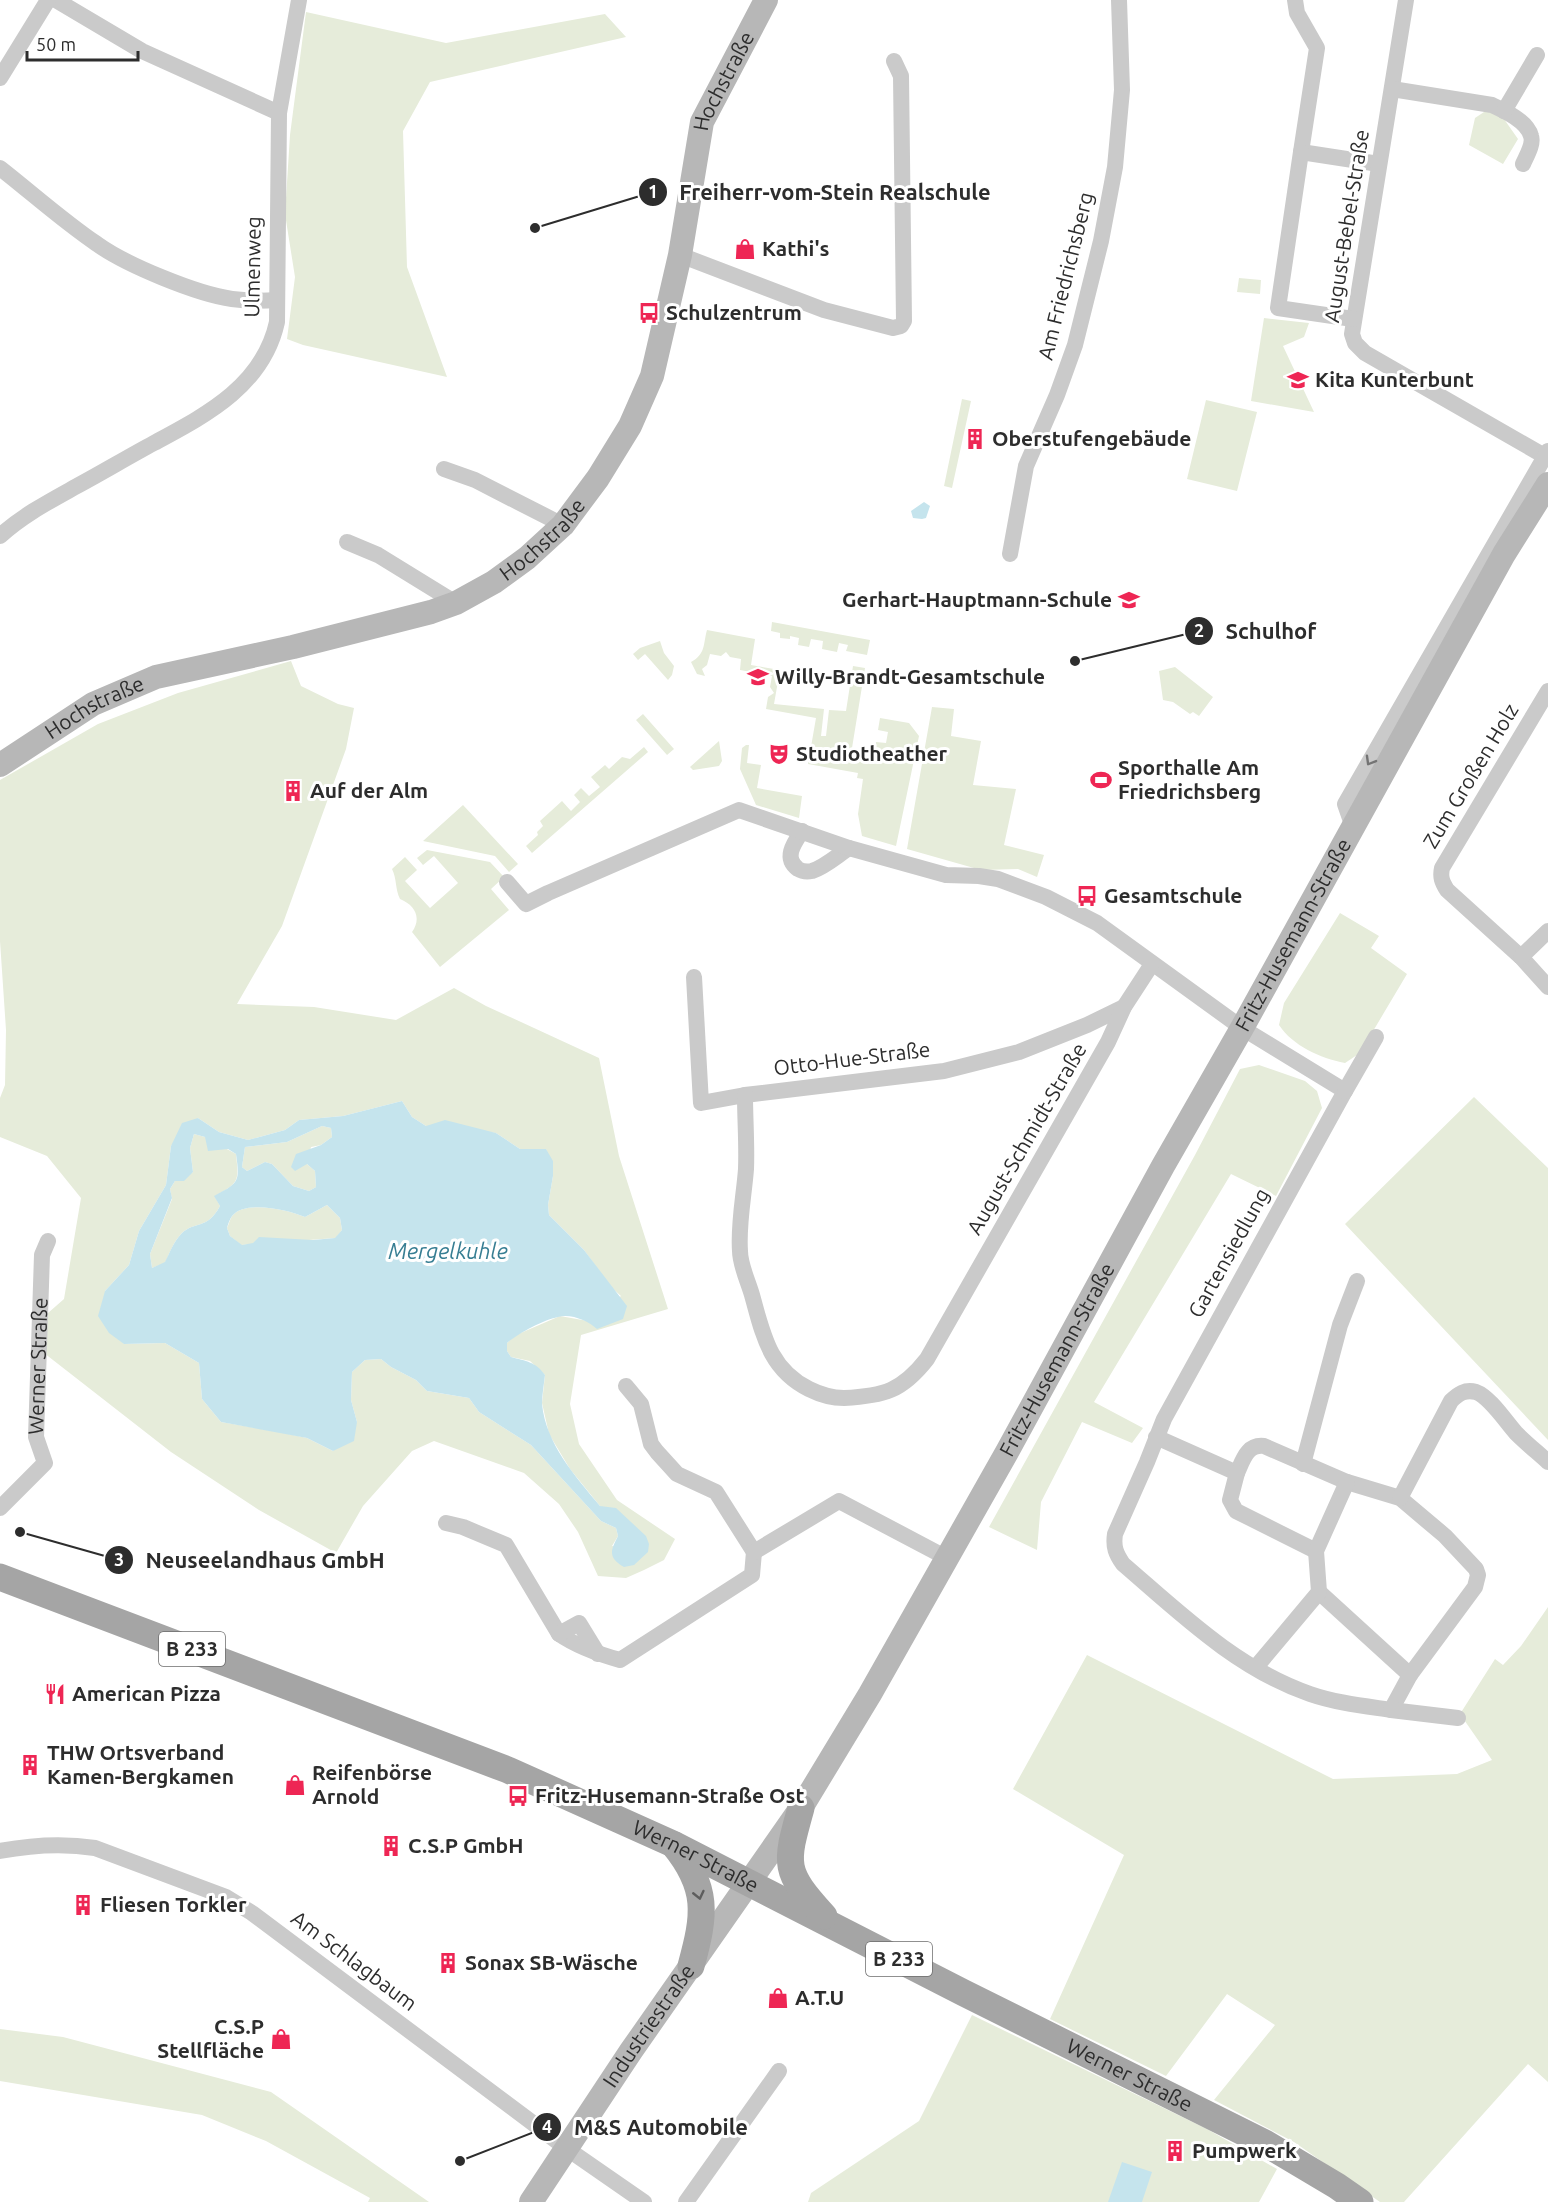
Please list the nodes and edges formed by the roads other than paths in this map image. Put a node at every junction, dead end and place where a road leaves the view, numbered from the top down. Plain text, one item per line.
1 (48, 0) edge
2 (299, 0) edge
3 (766, 0) edge
4 (1119, 0) edge
5 (1295, 0) edge
6 (1406, 0) edge
7 (67, 3) edge
8 (1537, 55) dead end
9 (894, 61) dead end
10 (0, 78) edge
11 (1392, 89) junction
12 (1504, 111) junction
13 (279, 113) junction
14 (1300, 152) junction
15 (1379, 164) junction
16 (1523, 164) dead end
17 (0, 168) edge
18 (680, 255) junction
19 (277, 300) junction
20 (1353, 319) junction
21 (1547, 455) edge
22 (444, 469) dead end
23 (1548, 484) edge
24 (563, 525) junction
25 (0, 536) edge
26 (347, 542) dead end
27 (1010, 554) dead end
28 (456, 603) junction
29 (1548, 691) edge
30 (0, 765) edge
31 (1353, 827) junction
32 (802, 831) junction
33 (849, 848) junction
34 (507, 882) dead end
35 (1548, 931) edge
36 (1521, 957) junction
37 (1152, 964) junction
38 (694, 977) dead end
39 (1548, 987) edge
40 (1124, 1007) junction
41 (1242, 1028) junction
42 (1376, 1037) dead end
43 (1345, 1091) junction
44 (745, 1095) junction
45 (48, 1241) dead end
46 (1357, 1281) dead end
47 (626, 1386) dead end
48 (1156, 1437) junction
49 (1548, 1462) edge
50 (1303, 1464) junction
51 (1237, 1473) junction
52 (1347, 1482) junction
53 (1400, 1498) junction
54 (0, 1508) edge
55 (446, 1523) dead end
56 (1316, 1551) junction
57 (754, 1552) junction
58 (947, 1558) junction
59 (0, 1577) edge
60 (1318, 1592) junction
61 (1256, 1667) junction
62 (1410, 1674) junction
63 (1391, 1710) junction
64 (1458, 1718) dead end
65 (801, 1808) junction
66 (674, 1844) junction
67 (0, 1851) edge
68 (749, 1882) junction
69 (833, 1926) junction
70 (691, 1965) junction
71 (779, 2071) dead end
72 (566, 2148) junction
73 (531, 2202) edge
74 (644, 2202) edge
75 (686, 2202) edge
76 (1360, 2202) edge

1 - 10 street
2 - 13 street, Ulmenweg
3 - 18 street, Hochstraße
4 - 27 street, Am Friedrichsberg
5 - 14 street
6 - 11 street, August-Bebel-Straße
7 - 13 street
8 - 12 street
9 - 18 street
11 - 12 street
11 - 15 street, August-Bebel-Straße
12 - 16 street
13 - 19 street, Ulmenweg
14 - 15 street
14 - 20 street
15 - 20 street, August-Bebel-Straße
17 - 19 street
18 - 24 street, Hochstraße
19 - 25 street, Ulmenweg
20 - 21 street, August-Bebel-Straße
21 -> 31 street, Fritz-Husemann-Straße
22 - 24 street
23 - 31 street, Fritz-Husemann-Straße
24 - 28 street, Hochstraße
26 - 28 street
28 - 30 street, Hochstraße
29 - 36 street, Zum Großen Holz
31 - 41 street, Fritz-Husemann-Straße
32 - 33 street
32 - 33 street
32 - 34 street
33 - 37 street
35 - 36 street
36 - 39 street, Zum Großen Holz
37 - 40 street, August-Schmidt-Straße
37 - 41 street
38 - 44 street, Otto-Hue-Straße
40 - 44 street, Otto-Hue-Straße
40 - 44 street, August-Schmidt-Straße
41 - 43 street
41 - 58 street, Fritz-Husemann-Straße
42 - 43 street, Gartensiedlung
43 - 48 street, Gartensiedlung
45 - 54 street, Werner Straße
46 - 50 street
47 - 57 street
48 - 51 street
48 - 61 street, Gartensiedlung
49 - 53 street
50 - 51 street
50 - 52 street
51 - 56 street
52 - 53 street
52 - 56 street
53 - 62 street
55 - 57 street
56 - 60 street
57 - 58 street
58 - 65 street, Fritz-Husemann-Straße
59 - 66 main road, Werner Straße / B 233
60 - 61 street
60 - 62 street
61 - 63 street, Gartensiedlung
62 - 63 street
63 - 64 street, Gartensiedlung
65 - 68 street, Fritz-Husemann-Straße
65 - 69 main road
66 - 68 main road, Werner Straße / B 233
66 -> 70 main road
67 - 72 street, Am Schlagbaum
68 - 69 main road, Werner Straße / B 233
68 - 70 street, Industriestraße
69 - 76 main road, Werner Straße / B 233
70 - 72 street, Industriestraße
71 - 75 street
72 - 73 street, Industriestraße
72 - 74 street, Am Schlagbaum

